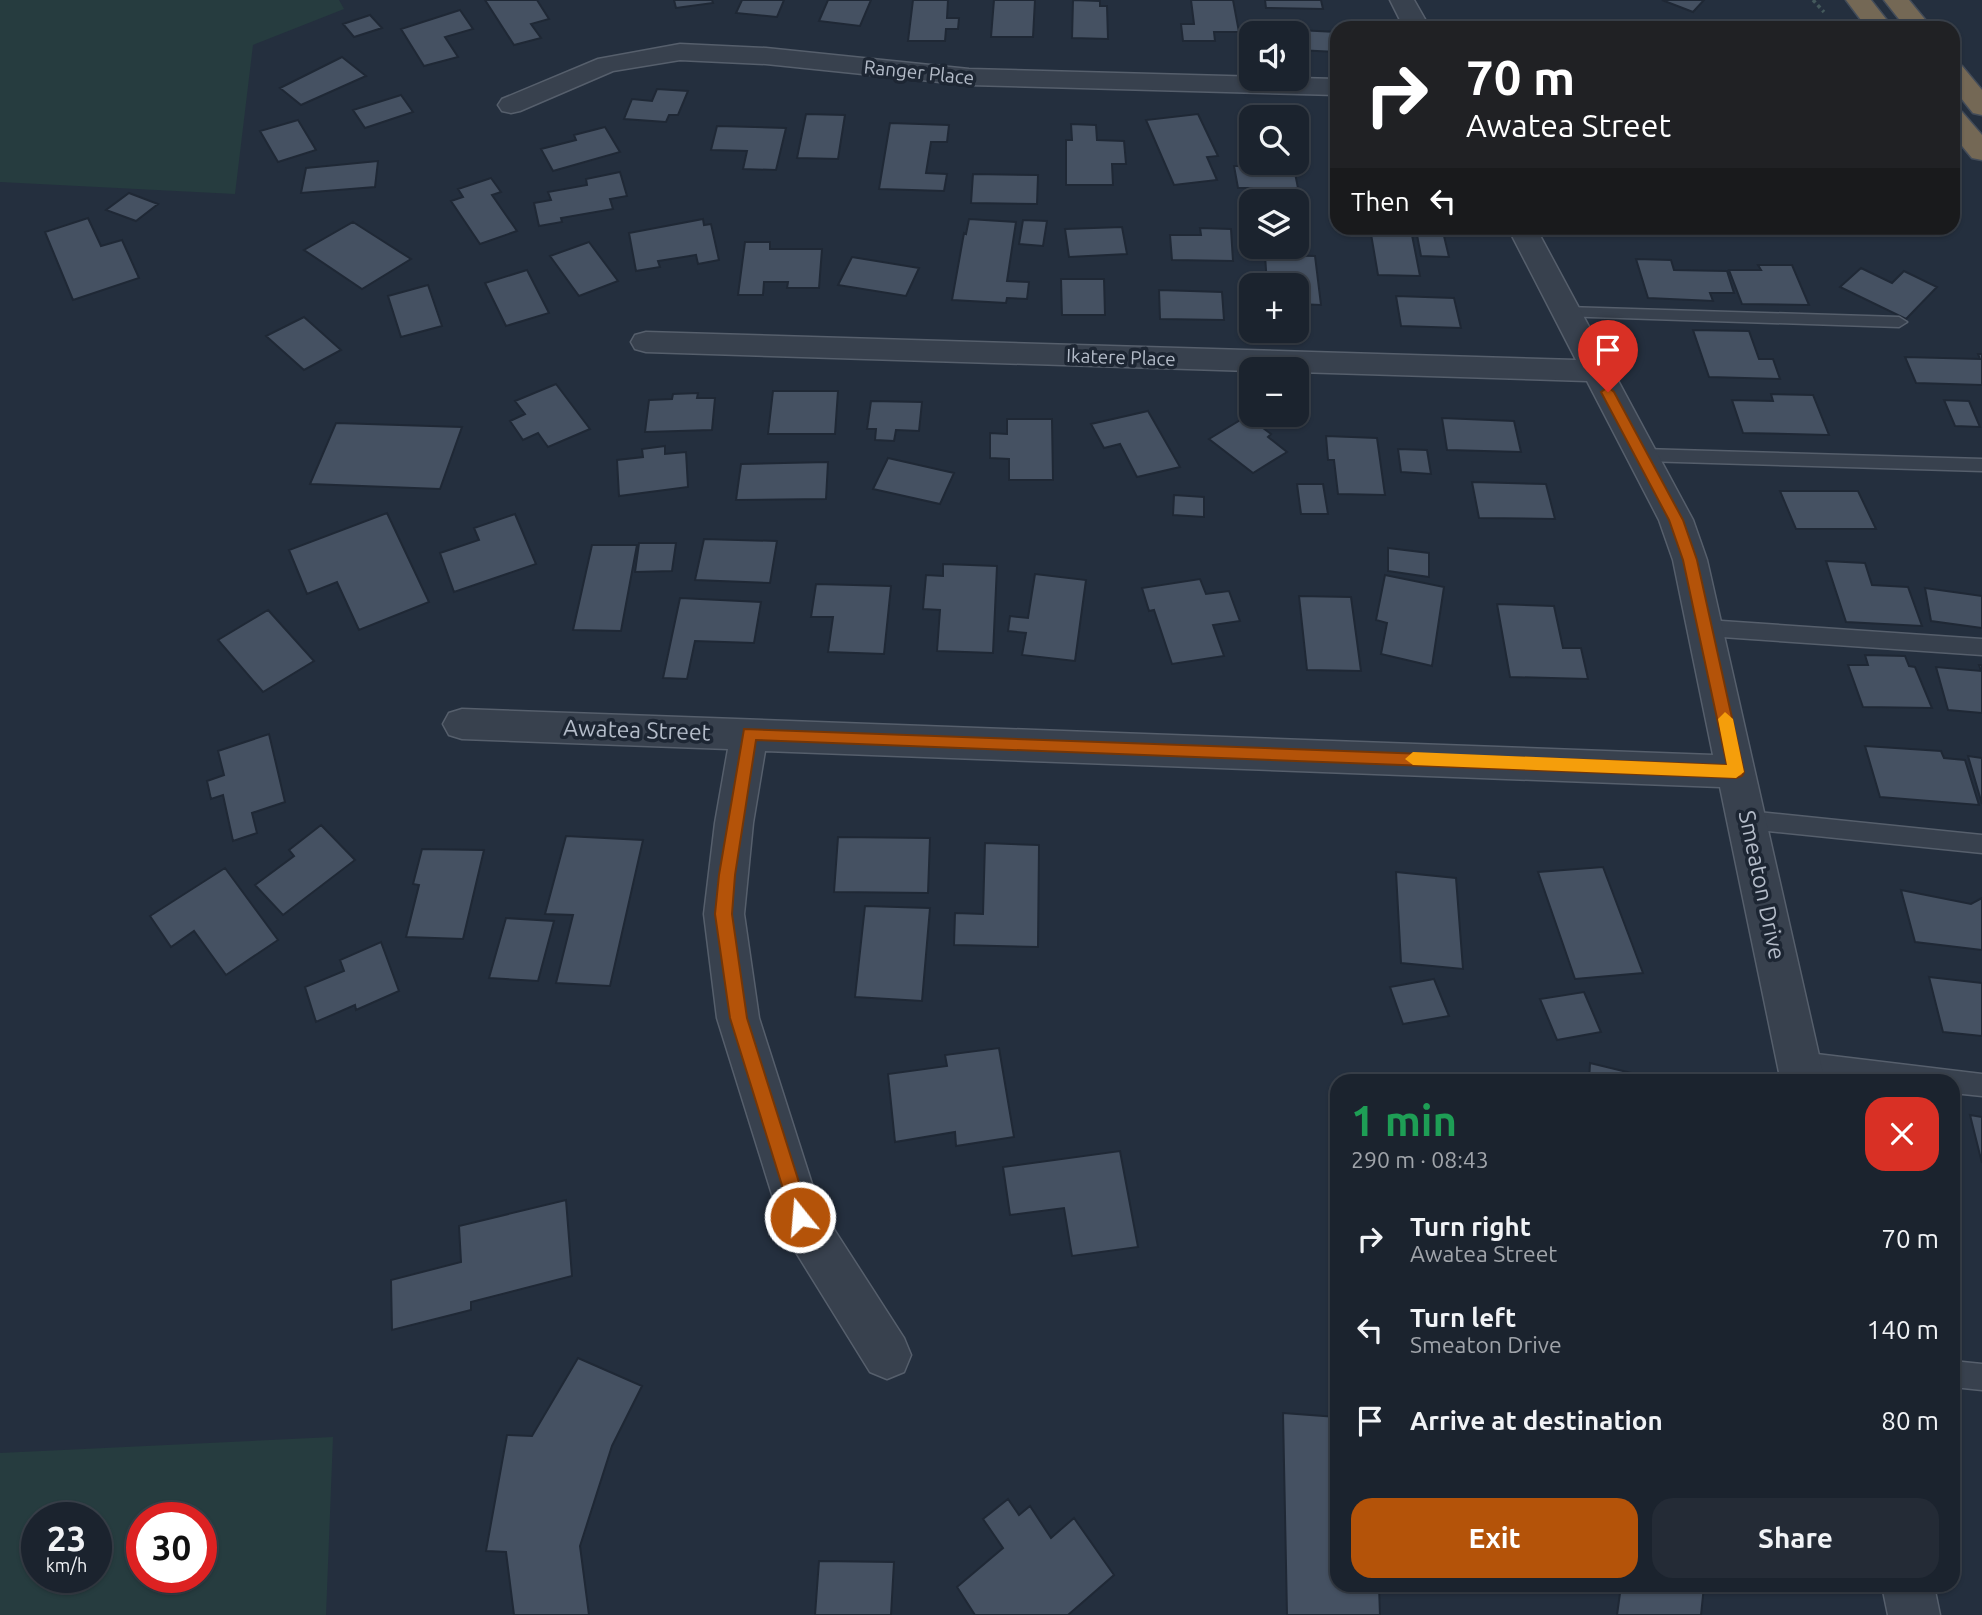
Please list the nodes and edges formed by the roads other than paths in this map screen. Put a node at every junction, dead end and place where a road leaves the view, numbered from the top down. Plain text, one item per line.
1 (1402, 0) edge
2 (1858, 0) edge
3 (1896, 0) edge
4 (1413, 21) edge
5 (1874, 21) edge
6 (1913, 21) edge
7 (1960, 80) edge
8 (1330, 87) edge
9 (511, 104) dead end
10 (1982, 107) edge
11 (1960, 126) edge
12 (1982, 152) edge
13 (1526, 235) edge
14 (1566, 312) junction
15 (1899, 322) dead end
16 (646, 342) dead end
17 (1596, 371) junction
18 (1643, 455) junction
19 (1982, 465) edge
20 (1707, 628) junction
21 (1982, 648) edge
22 (462, 724) dead end
23 (749, 734) junction
24 (1736, 772) junction
25 (1748, 820) junction
26 (1982, 844) edge
27 (1802, 1072) edge
28 (1830, 1074) edge
29 (1960, 1083) edge
30 (1982, 1085) edge
31 (887, 1355) dead end
32 (1960, 1375) edge
33 (1982, 1377) edge
34 (1909, 1592) edge
35 (1914, 1615) edge

1 - 4 street
2 - 5 highway
3 - 6 highway
7 - 10 highway
8 - 9 street, Ranger Place
11 - 12 highway
13 - 14 street, Smeaton Drive
14 - 15 lane
14 - 17 street, Smeaton Drive
16 - 17 street, Ikatere Place
17 - 18 street, Smeaton Drive
18 - 19 lane
18 - 20 street, Smeaton Drive
20 - 21 lane
20 - 24 street, Smeaton Drive
22 - 23 street, Awatea Street
23 - 24 street, Awatea Street
23 - 31 street
24 - 25 street, Smeaton Drive
25 - 26 lane
25 - 27 street, Smeaton Drive
27 - 28 lane
29 - 30 lane
32 - 33 lane
34 - 35 street

